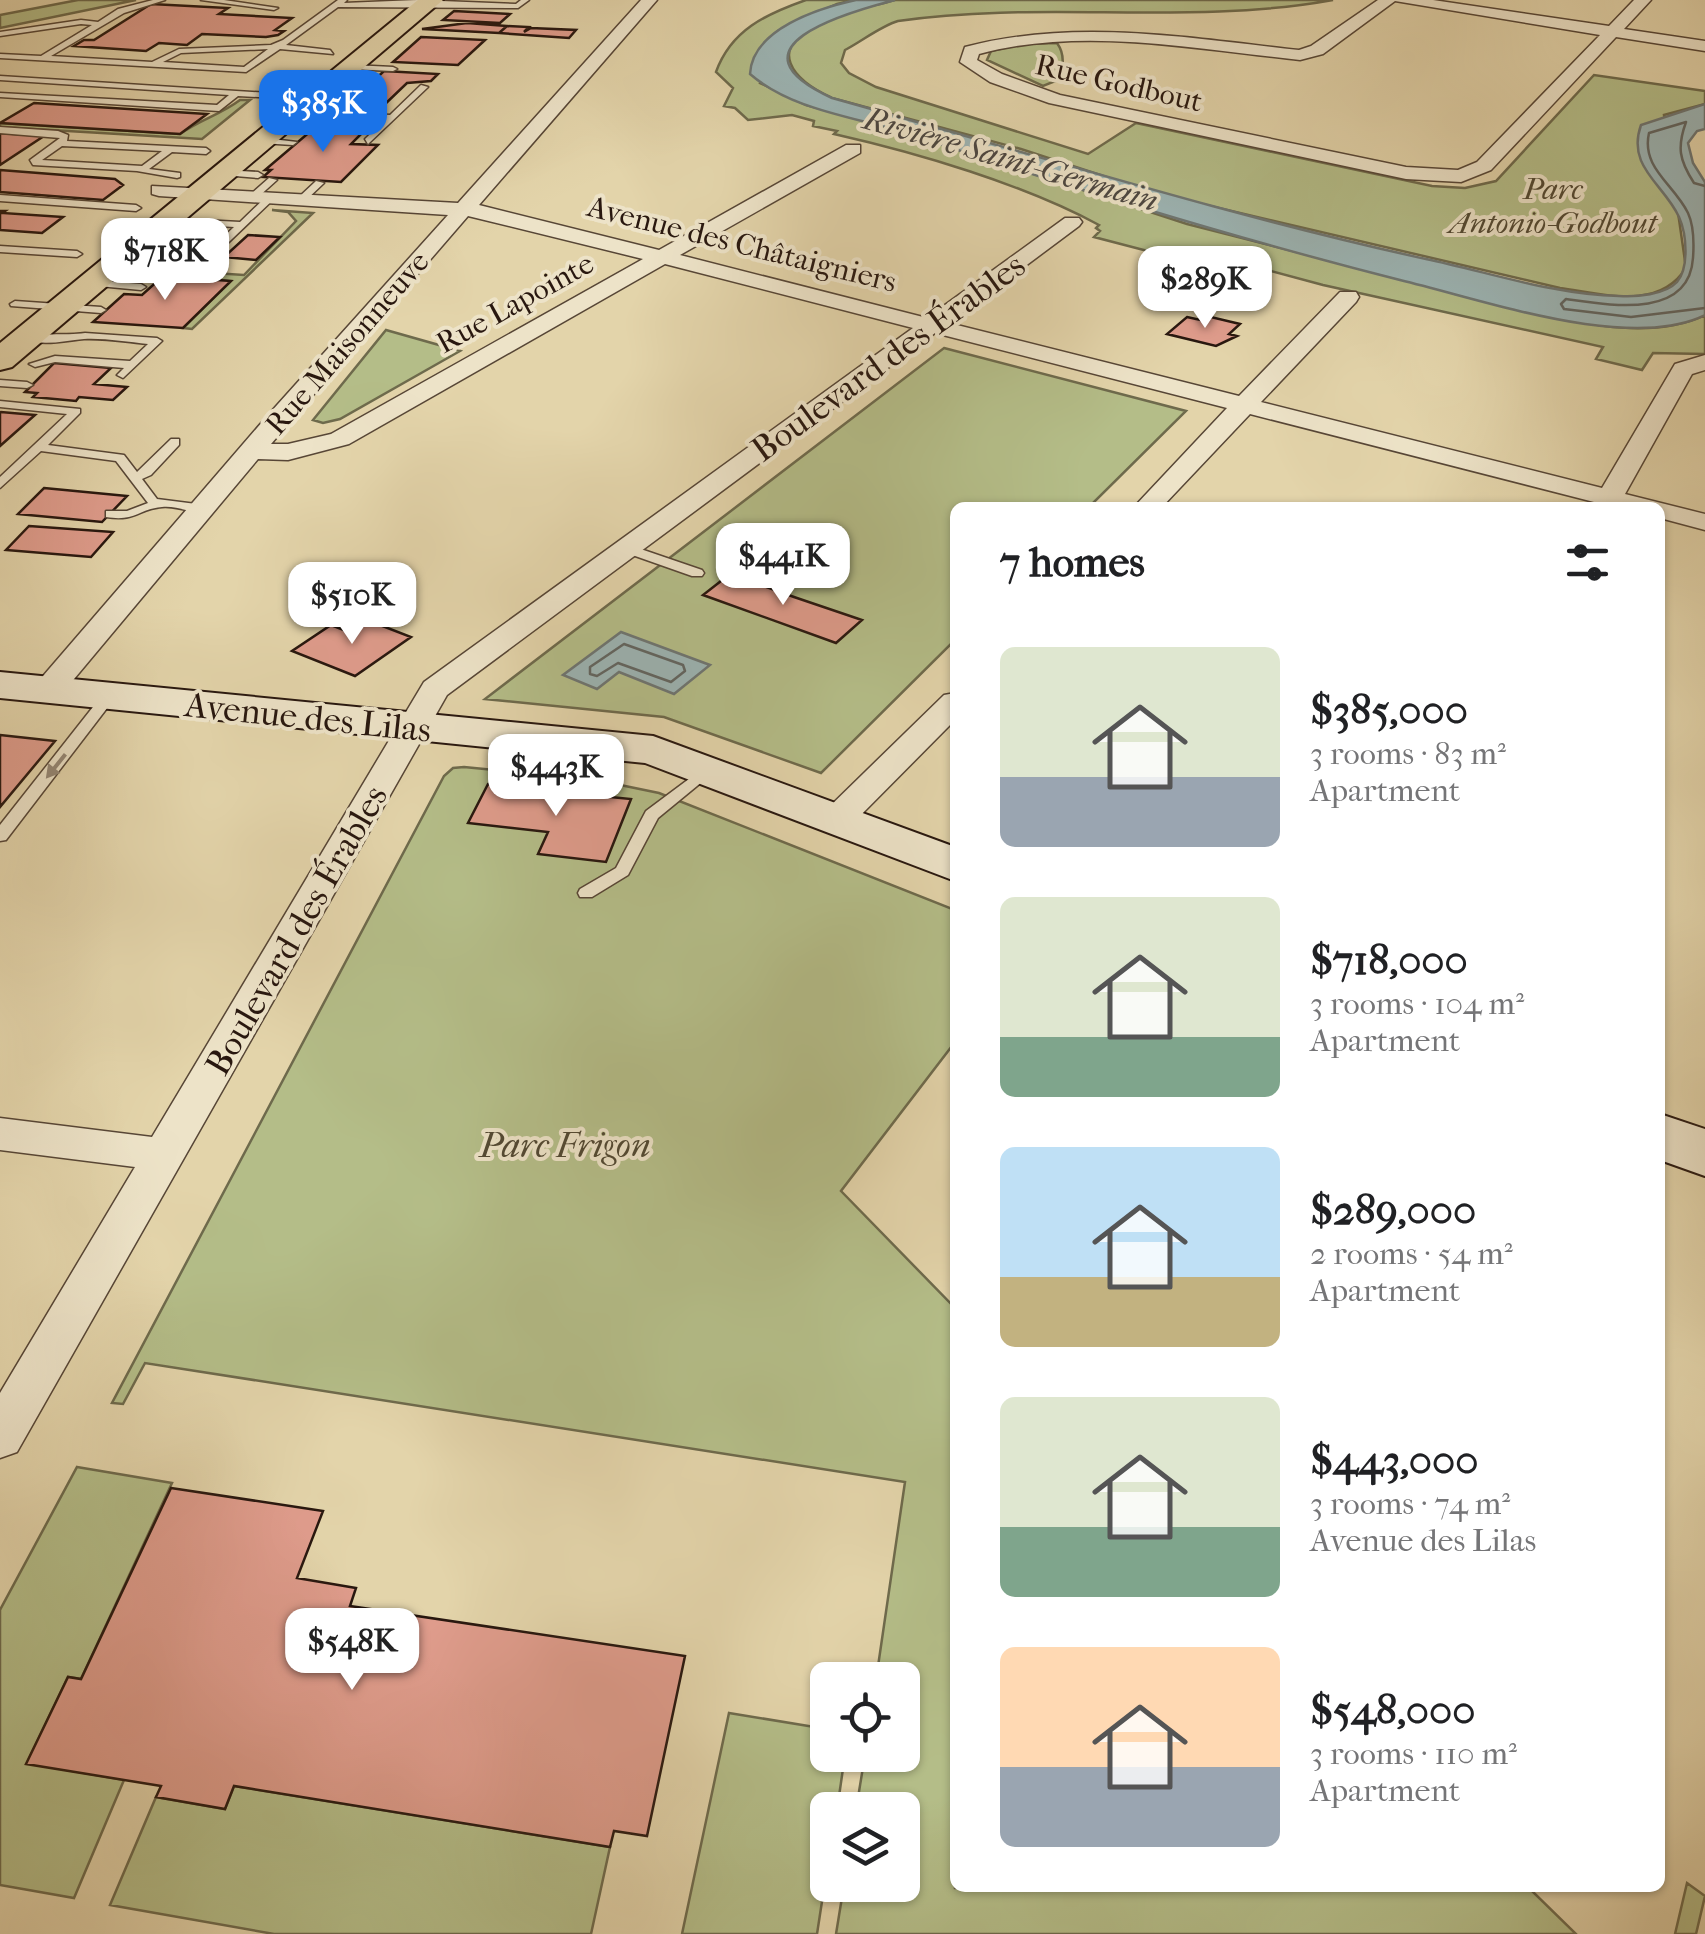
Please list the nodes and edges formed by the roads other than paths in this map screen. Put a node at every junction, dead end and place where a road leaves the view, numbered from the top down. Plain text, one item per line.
1 (161, 0) edge
2 (206, 0) edge
3 (525, 0) edge
4 (650, 0) edge
5 (1388, 0) edge
6 (1402, 0) edge
7 (1643, 0) edge
8 (340, 2) edge
9 (408, 2) edge
10 (274, 8) dead end
11 (101, 24) junction
12 (1613, 32) junction
13 (0, 34) edge
14 (278, 46) junction
15 (1705, 46) edge
16 (0, 56) edge
17 (43, 58) junction
18 (153, 64) junction
19 (393, 69) dead end
20 (332, 75) junction
21 (0, 78) edge
22 (424, 87) dead end
23 (236, 94) junction
24 (0, 95) edge
25 (392, 118) junction
26 (0, 130) edge
27 (264, 141) junction
28 (368, 141) dead end
29 (293, 142) dead end
30 (60, 143) junction
31 (853, 149) dead end
32 (216, 162) junction
33 (157, 178) junction
34 (319, 184) dead end
35 (264, 187) junction
36 (202, 193) junction
37 (0, 198) edge
38 (302, 199) junction
39 (464, 210) junction
40 (167, 220) junction
41 (1072, 222) dead end
42 (242, 225) junction
43 (0, 249) edge
44 (127, 254) junction
45 (660, 258) junction
46 (141, 287) dead end
47 (92, 291) junction
48 (1348, 297) dead end
49 (7, 310) edge
50 (58, 312) junction
51 (932, 326) junction
52 (35, 356) junction
53 (0, 361) edge
54 (1704, 362) edge
55 (133, 365) junction
56 (122, 374) dead end
57 (0, 383) edge
58 (28, 386) dead end
59 (0, 404) edge
60 (1246, 405) junction
61 (175, 442) dead end
62 (38, 447) junction
63 (252, 451) junction
64 (136, 477) junction
65 (0, 484) edge
66 (1152, 502) edge
67 (1603, 502) edge
68 (1608, 502) edge
69 (158, 504) junction
70 (204, 508) junction
71 (1665, 511) edge
72 (110, 514) dead end
73 (1705, 522) edge
74 (626, 548) junction
75 (697, 573) dead end
76 (0, 684) edge
77 (48, 690) junction
78 (109, 696) junction
79 (950, 707) edge
80 (413, 728) junction
81 (710, 769) junction
82 (836, 820) junction
83 (0, 836) edge
84 (950, 863) edge
85 (586, 893) dead end
86 (0, 1134) edge
87 (1665, 1138) edge
88 (1705, 1153) edge
89 (164, 1155) junction
90 (0, 1438) edge

1 - 11 lane
2 - 10 lane
3 - 9 lane
4 - 39 street, Rue Maisonneuve
5 - 12 street, Rue Godbout
6 - 12 street
7 - 12 street
8 - 9 lane
8 - 14 lane
9 - 20 main road
9 - 20 main road
11 - 13 lane
11 - 17 lane
12 - 15 street
14 - 18 lane
14 - 18 lane
14 - 20 lane
16 - 17 lane
17 - 18 lane
19 - 20 lane
20 - 23 lane
20 - 25 lane
20 - 27 main road
20 - 32 main road
21 - 23 lane
22 - 25 lane
23 - 24 lane
25 - 28 lane
26 - 30 lane
27 - 29 lane
27 - 32 main road
30 - 33 lane
30 - 33 lane
31 - 45 street, Rue Lapointe
32 - 33 main road
32 - 35 lane
32 - 36 main road
33 - 36 street, Avenue des Châtaigniers
33 - 37 lane
33 - 47 main road
34 - 38 lane
35 - 36 street, Avenue des Châtaigniers
35 - 38 street, Avenue des Châtaigniers
35 - 42 lane
36 - 40 main road
38 - 39 street, Avenue des Châtaigniers
39 - 45 street, Avenue des Châtaigniers
39 - 63 street, Rue Maisonneuve
40 - 42 lane
40 - 44 main road
41 - 51 street, Boulevard des Érables
42 - 44 lane
43 - 47 lane
44 - 47 main road
45 - 51 street, Avenue des Châtaigniers
45 - 63 street, Rue Lapointe
46 - 47 lane
47 - 49 main road
47 - 50 main road
48 - 60 street
49 - 50 lane
50 - 52 main road
51 - 60 street, Avenue des Châtaigniers
51 - 74 street, Boulevard des Érables
52 - 53 main road
52 - 55 lane
52 - 55 lane
54 - 68 street
55 - 56 lane
57 - 58 lane
59 - 62 lane
60 - 66 street
60 - 67 street, Avenue des Châtaigniers
61 - 64 lane
62 - 64 lane
62 - 65 lane
63 - 70 street, Rue Maisonneuve
64 - 69 lane
69 - 70 lane
69 - 72 lane
70 - 77 street, Rue Maisonneuve
71 - 73 street
74 - 75 lane
74 - 80 street, Boulevard des Érables
76 - 77 street, Avenue des Lilas
77 - 78 street, Avenue des Lilas
78 - 80 street, Avenue des Lilas
78 -> 83 lane
79 - 82 street
80 - 81 street, Avenue des Lilas
80 - 89 street, Boulevard des Érables
81 - 82 street, Avenue des Lilas
81 - 85 lane
82 - 84 street, Avenue des Lilas
86 - 89 street
87 - 88 street
89 - 90 street, Boulevard des Érables

